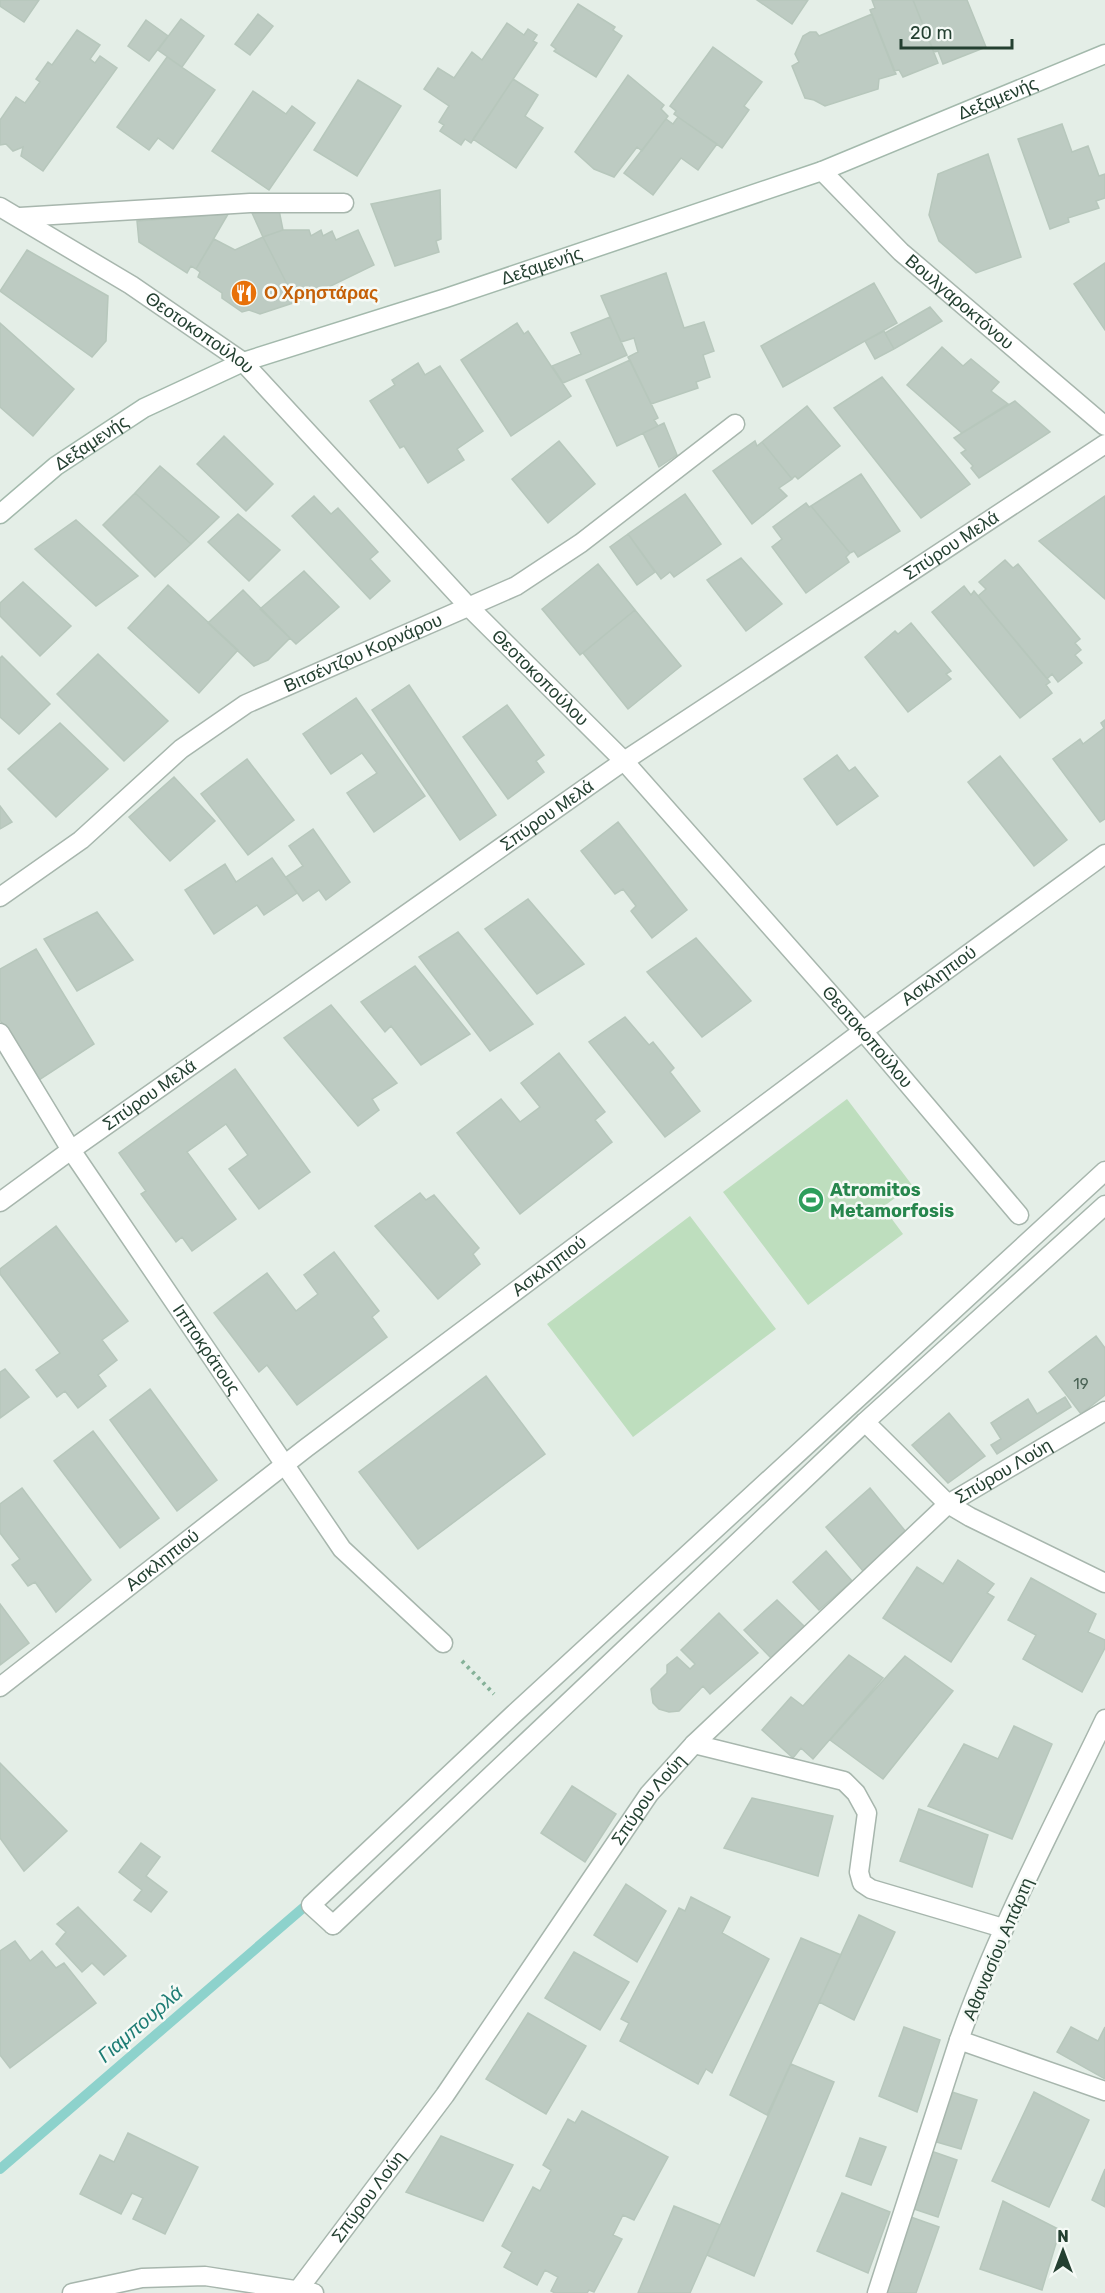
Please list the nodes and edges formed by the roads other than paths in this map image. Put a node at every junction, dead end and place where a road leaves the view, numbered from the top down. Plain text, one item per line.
1 (1105, 54) edge
2 (822, 171) junction
3 (344, 203) dead end
4 (0, 207) edge
5 (20, 217) junction
6 (243, 362) junction
7 (735, 424) dead end
8 (1105, 426) edge
9 (1105, 444) edge
10 (0, 514) edge
11 (468, 606) junction
12 (624, 761) junction
13 (1105, 854) edge
14 (0, 897) edge
15 (863, 1031) junction
16 (0, 1033) edge
17 (71, 1150) junction
18 (1105, 1171) edge
19 (0, 1202) edge
20 (1105, 1204) edge
21 (1018, 1215) dead end
22 (1105, 1411) edge
23 (865, 1422) junction
24 (285, 1464) junction
25 (948, 1504) junction
26 (1105, 1583) edge
27 (443, 1643) road end
28 (0, 1687) edge
29 (1105, 1719) edge
30 (694, 1744) junction
31 (1004, 1928) junction
32 (959, 2040) junction
33 (1105, 2091) edge
34 (306, 2291) edge
35 (72, 2293) edge
36 (877, 2293) edge

1 - 2 street, Δεξαμενής
2 - 6 street, Δεξαμενής
2 - 8 street, Βουλγαροκτόνου
3 - 5 street
4 - 5 street, Θεοτοκοπούλου
5 - 6 street, Θεοτοκοπούλου
6 - 10 street, Δεξαμενής
6 - 11 street, Θεοτοκοπούλου
7 - 11 street, Βιτσέντζου Κορνάρου
9 - 12 street, Σπύρου Μελά
11 - 12 street, Θεοτοκοπούλου
11 - 14 street, Βιτσέντζου Κορνάρου
12 - 15 street, Θεοτοκοπούλου
12 - 17 street, Σπύρου Μελά
13 - 15 street, Ασκληπιού
15 - 21 street, Θεοτοκοπούλου
15 - 24 street, Ασκληπιού
16 - 17 street, Ιπποκράτους
17 - 19 street, Σπύρου Μελά
17 - 24 street, Ιπποκράτους
18 - 23 street
20 - 23 street
22 - 25 street, Σπύρου Λούη
23 - 25 street
24 - 27 street, Ιπποκράτους
24 - 28 street, Ασκληπιού
25 - 26 street
25 - 30 street, Σπύρου Λούη
29 - 31 street, Αθανασίου Απάρτη
30 - 31 street
30 - 34 street, Σπύρου Λούη
31 - 32 street, Αθανασίου Απάρτη
32 - 33 street, Αθανασίου Απάρτη
32 - 36 street
34 - 35 street

